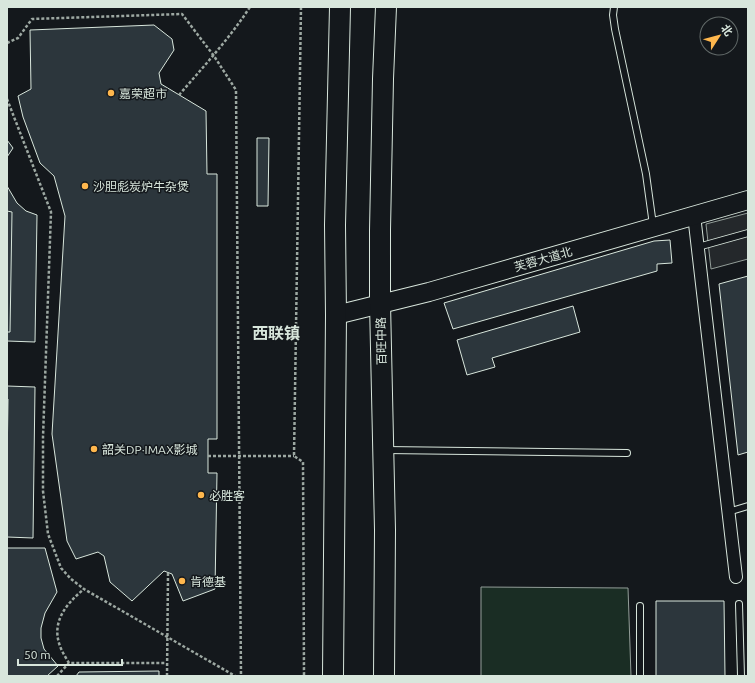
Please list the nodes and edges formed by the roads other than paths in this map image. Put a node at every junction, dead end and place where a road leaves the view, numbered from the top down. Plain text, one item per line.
1 (340, 7) edge
2 (386, 7) edge
3 (614, 7) edge
4 (748, 200) edge
5 (694, 216) junction
6 (653, 227) junction
7 (748, 233) edge
8 (698, 247) junction
9 (380, 304) junction
10 (336, 314) junction
11 (384, 450) junction
12 (627, 453) dead end
13 (748, 506) edge
14 (728, 512) junction
15 (736, 577) dead end
16 (739, 604) dead end
17 (640, 606) dead end
18 (333, 676) edge
19 (384, 676) edge
20 (640, 676) edge
21 (741, 676) edge

1 - 10 main road
2 - 9 main road, 百旺中路
3 - 6 lane
4 - 5 main road, 芙蓉大道北
5 - 6 main road, 芙蓉大道北
5 - 8 street
6 - 9 main road, 芙蓉大道北
7 - 8 lane
8 - 14 street
9 - 10 main road, 芙蓉大道北
9 - 11 main road, 百旺中路
10 - 18 main road
11 - 12 lane
11 - 19 main road, 百旺中路
13 - 14 lane
14 - 15 street
16 - 21 lane
17 - 20 lane

